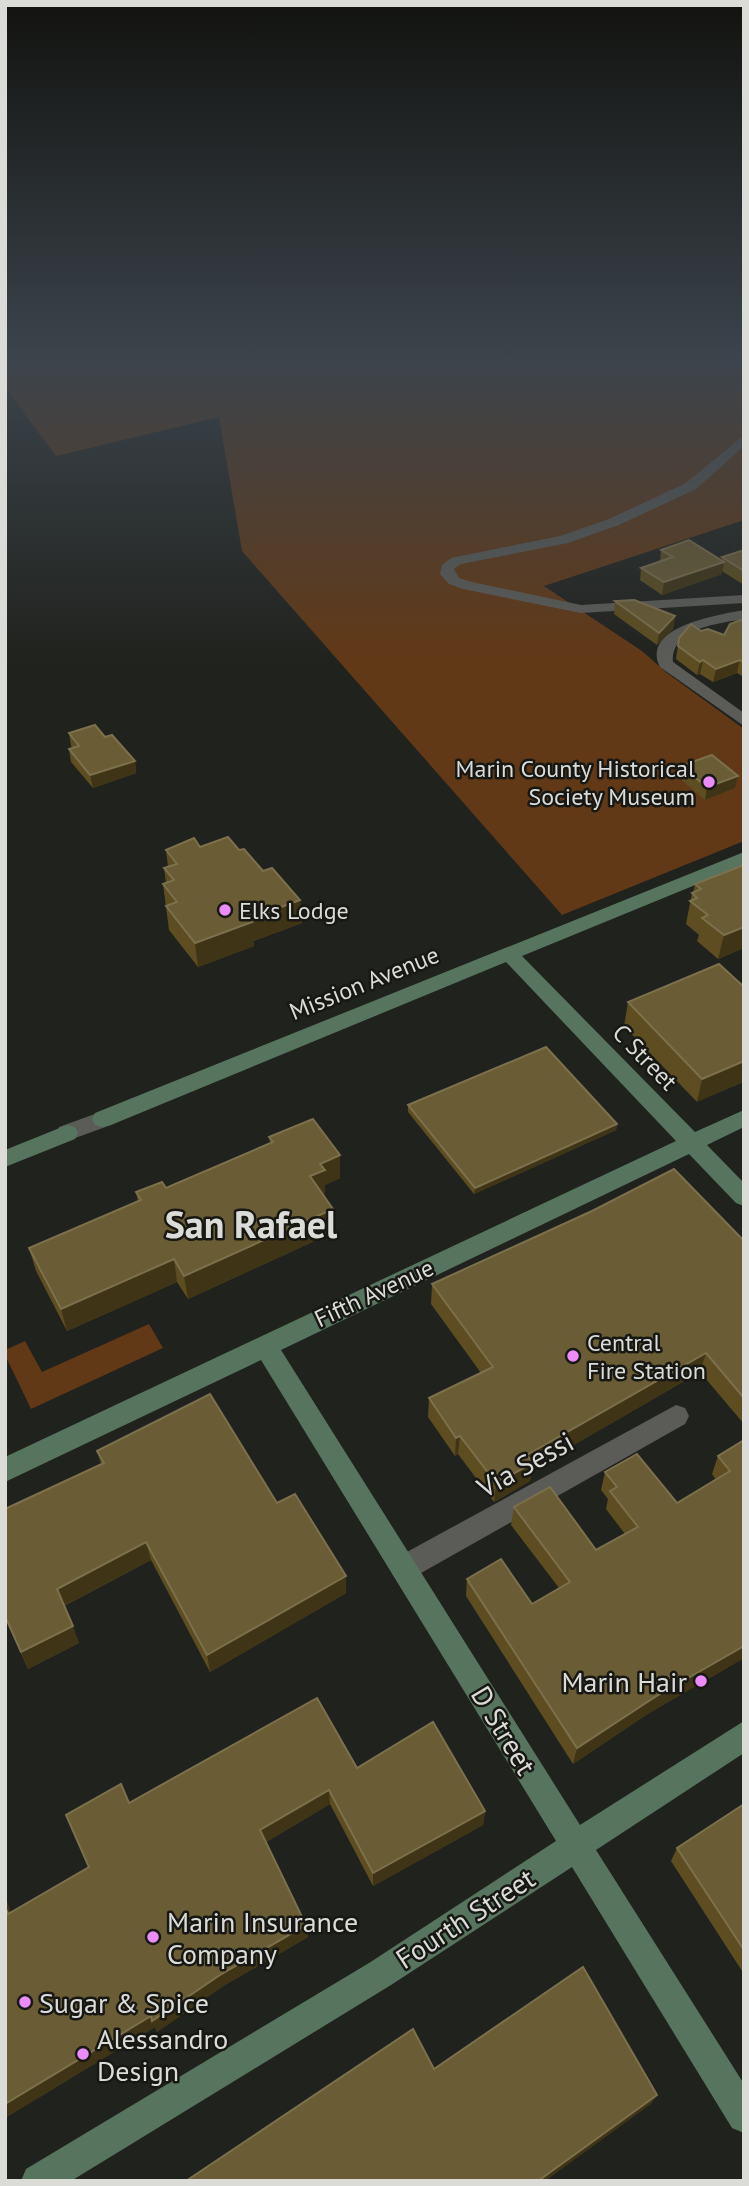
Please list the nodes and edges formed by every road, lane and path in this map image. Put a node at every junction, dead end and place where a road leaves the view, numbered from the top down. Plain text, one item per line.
1 (719, 461) edge
2 (744, 599) edge
3 (744, 614) edge
4 (744, 721) edge
5 (744, 858) edge
6 (508, 953) junction
7 (744, 1118) edge
8 (691, 1142) junction
9 (5, 1158) edge
10 (744, 1197) edge
11 (265, 1345) junction
12 (676, 1416) dead end
13 (5, 1469) edge
14 (404, 1568) junction
15 (744, 1736) edge
16 (575, 1846) junction
17 (744, 2116) edge
18 (38, 2181) edge

1 - 2 street
3 - 4 street
5 - 6 street, Mission Avenue
6 - 8 street, C Street
6 - 9 street, Mission Avenue
7 - 8 street, Fifth Avenue
8 - 10 street, C Street
8 - 11 street, Fifth Avenue
11 - 13 street, Fifth Avenue
11 - 14 street, D Street
12 - 14 street, Via Sessi
14 - 16 street, D Street
15 - 16 street, Fourth Street
16 - 17 street, D Street
16 - 18 street, Fourth Street

